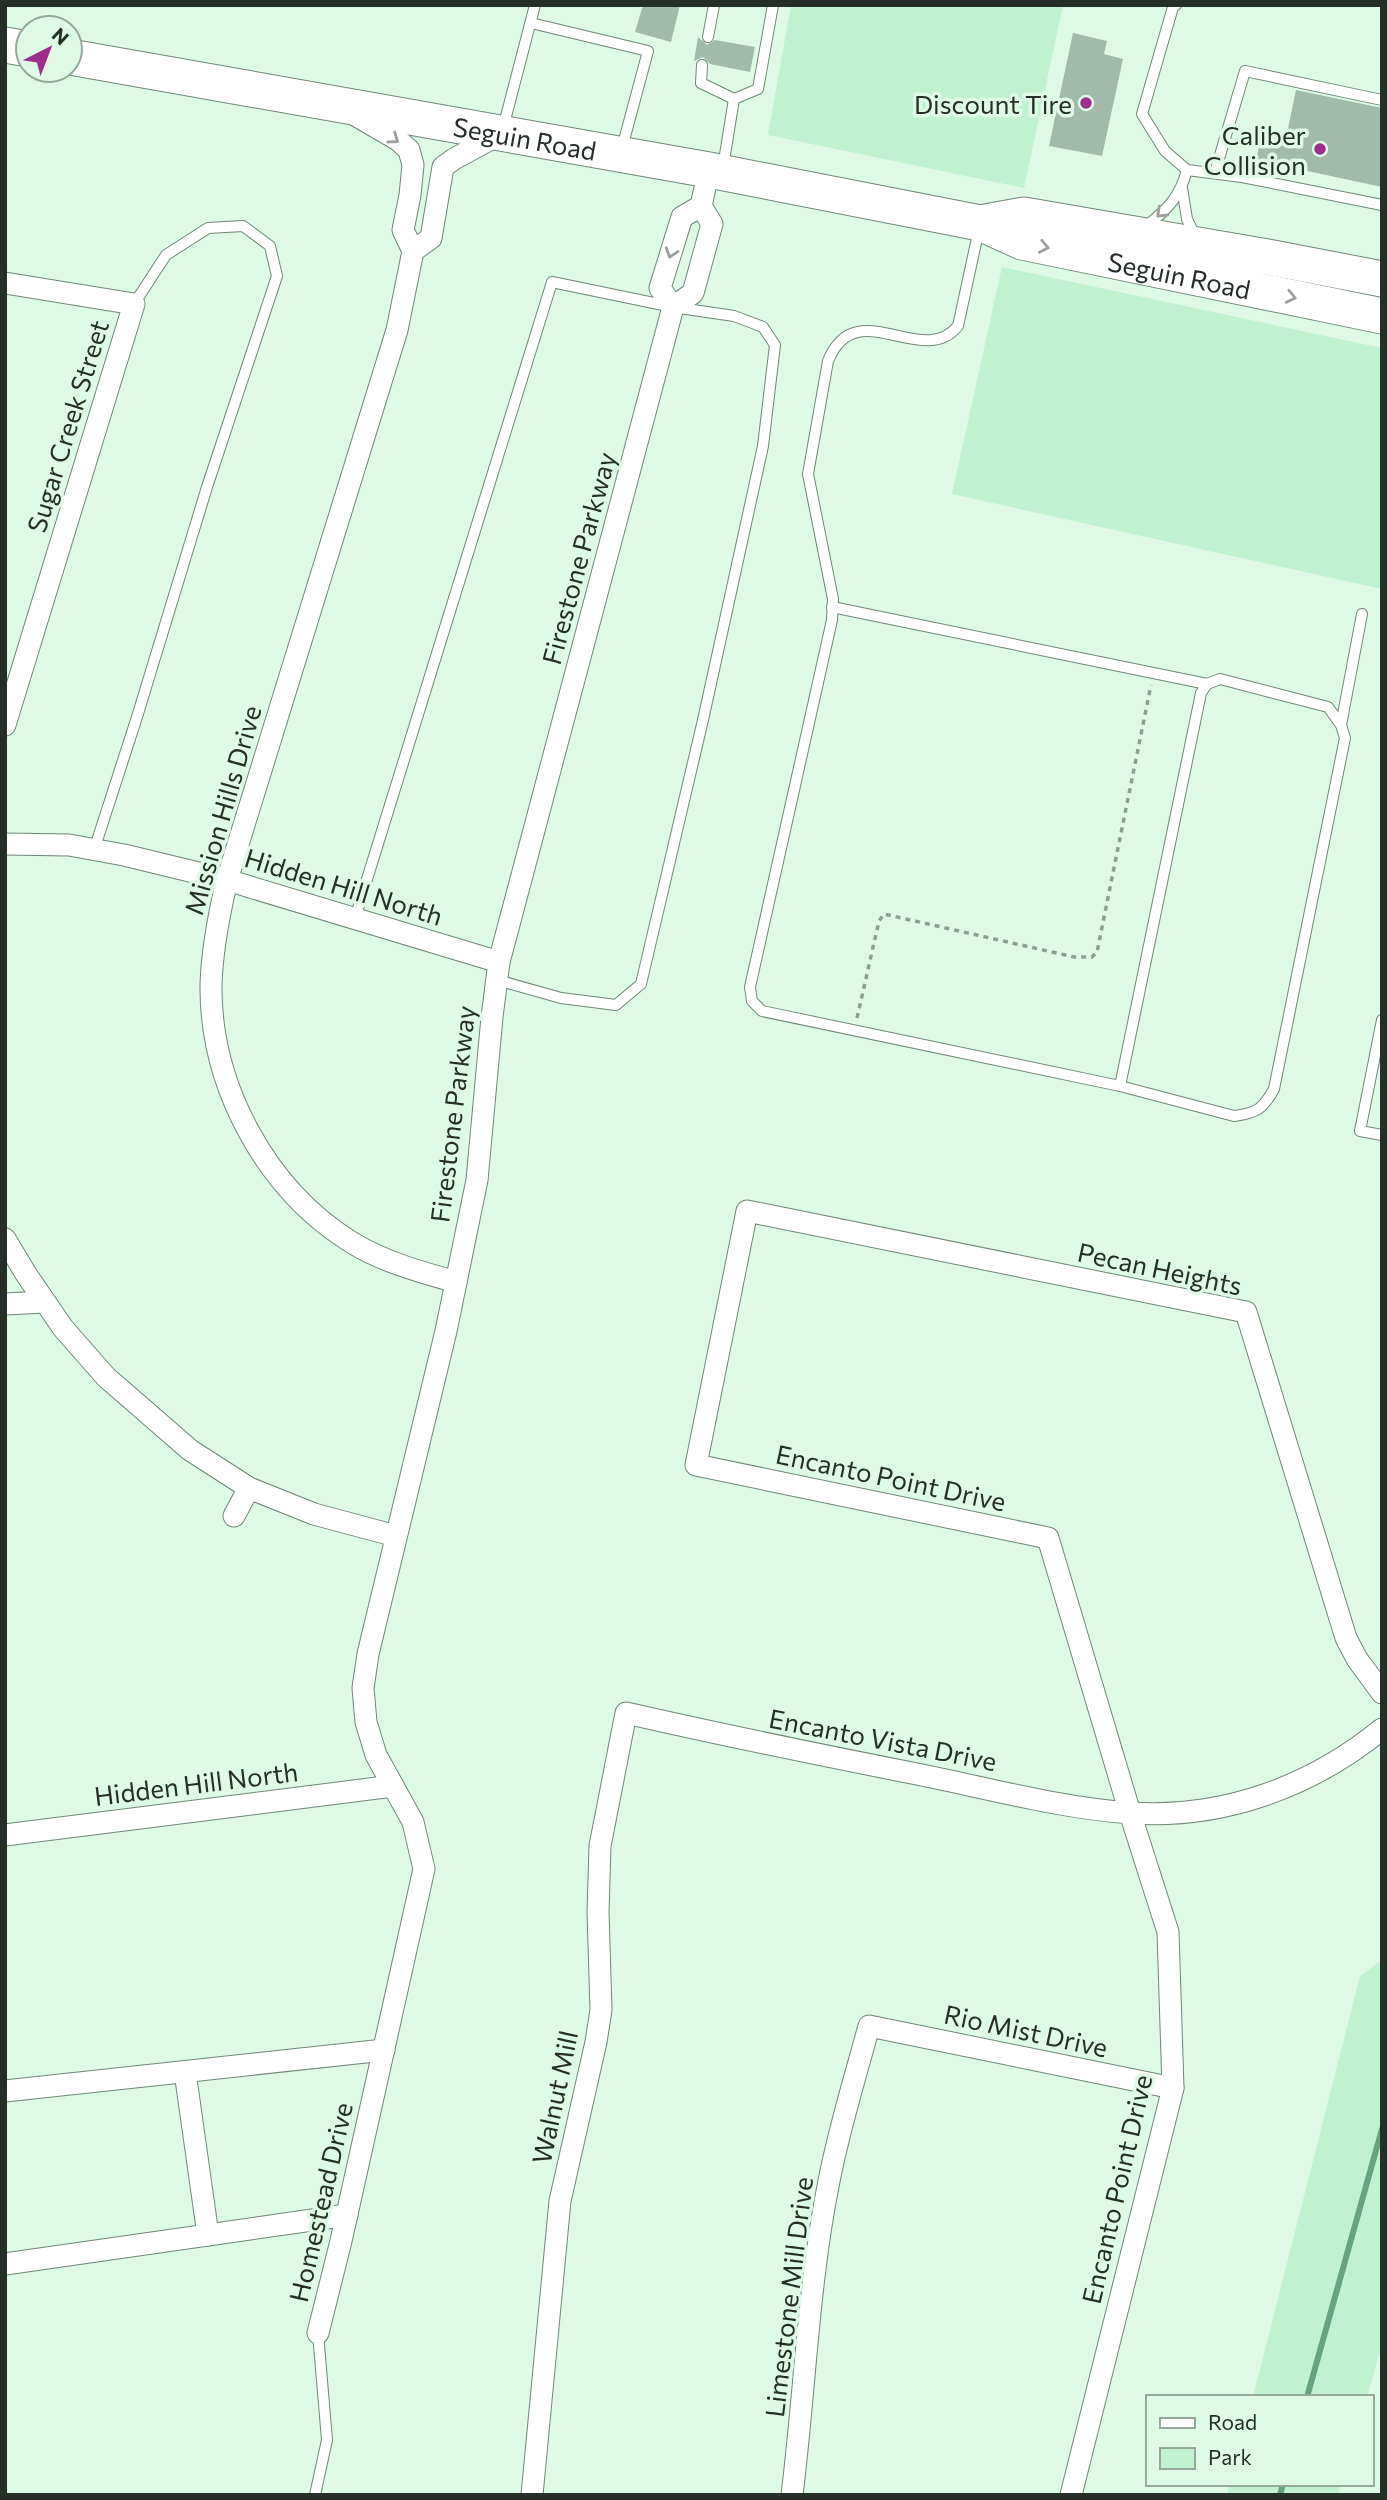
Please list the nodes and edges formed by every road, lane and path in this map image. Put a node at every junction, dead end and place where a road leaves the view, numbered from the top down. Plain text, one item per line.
1 (535, 5) edge
2 (715, 5) edge
3 (773, 5) edge
4 (1176, 5) edge
5 (531, 23) junction
6 (708, 37) dead end
7 (84, 59) edge
8 (702, 65) dead end
9 (734, 99) junction
10 (1382, 100) edge
11 (336, 104) junction
12 (502, 133) junction
13 (620, 155) junction
14 (1187, 170) junction
15 (715, 172) junction
16 (1215, 172) junction
17 (1182, 188) junction
18 (1382, 205) edge
19 (701, 206) junction
20 (980, 223) junction
21 (1136, 234) junction
22 (1199, 245) junction
23 (413, 251) junction
24 (1382, 279) edge
25 (5, 283) edge
26 (134, 304) junction
27 (673, 307) junction
28 (1382, 316) edge
29 (832, 607) junction
30 (1362, 614) dead end
31 (1153, 673) junction
32 (1207, 684) junction
33 (5, 725) edge
34 (1341, 725) junction
35 (5, 845) edge
36 (94, 850) junction
37 (227, 880) junction
38 (355, 918) junction
39 (498, 971) junction
40 (1382, 1020) edge
41 (854, 1030) junction
42 (1120, 1086) junction
43 (1382, 1135) edge
44 (747, 1211) joint
45 (5, 1239) edge
46 (456, 1282) junction
47 (44, 1302) junction
48 (5, 1304) edge
49 (249, 1488) junction
50 (234, 1516) dead end
51 (396, 1536) junction
52 (1382, 1693) edge
53 (626, 1713) joint
54 (1382, 1729) edge
55 (393, 1786) junction
56 (1130, 1813) junction
57 (5, 1835) edge
58 (412, 1924) joint
59 (869, 2026) joint
60 (384, 2050) junction
61 (186, 2072) junction
62 (1173, 2088) junction
63 (5, 2091) edge
64 (347, 2215) junction
65 (208, 2235) junction
66 (5, 2264) edge
67 (318, 2333) joint
68 (315, 2495) edge
69 (532, 2495) edge
70 (792, 2495) edge
71 (1072, 2495) edge

1 - 5 lane
2 - 6 lane
3 - 9 lane
4 - 14 lane
5 - 12 lane
5 - 13 lane
7 - 11 main road, Seguin Road
8 - 9 lane
9 - 15 lane
10 - 16 lane
11 - 12 main road, Seguin Road
11 -> 23 street, Mission Hills Drive
12 - 13 main road, Seguin Road
12 - 23 street, Mission Hills Drive
13 - 15 main road, Seguin Road
14 - 16 lane
14 - 17 lane
15 - 19 street, Firestone Parkway
15 - 20 main road, Seguin Road
16 - 18 lane
17 -> 21 lane
17 - 22 lane
19 - 27 street, Firestone Parkway
19 -> 27 street
20 - 21 main road, Seguin Road
20 -> 28 main road, Seguin Road
20 - 29 lane
21 - 22 main road, Seguin Road
22 - 24 main road, Seguin Road
23 - 37 street, Mission Hills Drive
25 - 26 street
26 - 33 street, Sugar Creek Street
26 - 36 lane
27 - 38 lane
27 - 39 street, Firestone Parkway
27 - 39 lane
29 - 31 lane
29 - 41 lane
30 - 34 lane
31 - 32 lane
31 - 41 path
32 - 34 lane
32 - 42 lane
34 - 42 lane
35 - 36 street, Hidden Hill North
36 - 37 street, Hidden Hill North
37 - 38 street, Hidden Hill North
37 - 46 street, Mission Hills Drive
38 - 39 street, Hidden Hill North
39 - 46 street, Firestone Parkway
40 - 43 lane
41 - 42 lane
44 - 52 street, Pecan Heights
44 - 56 street, Encanto Point Drive
45 - 47 street
46 - 51 street, Firestone Parkway
47 - 48 street
47 - 49 street
49 - 50 street
49 - 51 street
51 - 55 street, Firestone Parkway
53 - 56 street, Encanto Vista Drive
53 - 69 street, Walnut Mill
54 - 56 street
55 - 57 street, Hidden Hill North
55 - 58 street, Firestone Parkway
56 - 62 street, Encanto Point Drive
58 - 60 street, Homestead Drive
59 - 62 street, Rio Mist Drive
59 - 70 street, Limestone Mill Drive
60 - 61 street
60 - 64 street, Homestead Drive
61 - 63 street
61 - 65 street
62 - 71 street, Encanto Point Drive
64 - 65 street
64 - 67 street, Homestead Drive
65 - 66 street
67 - 68 lane, Homestead Drive

